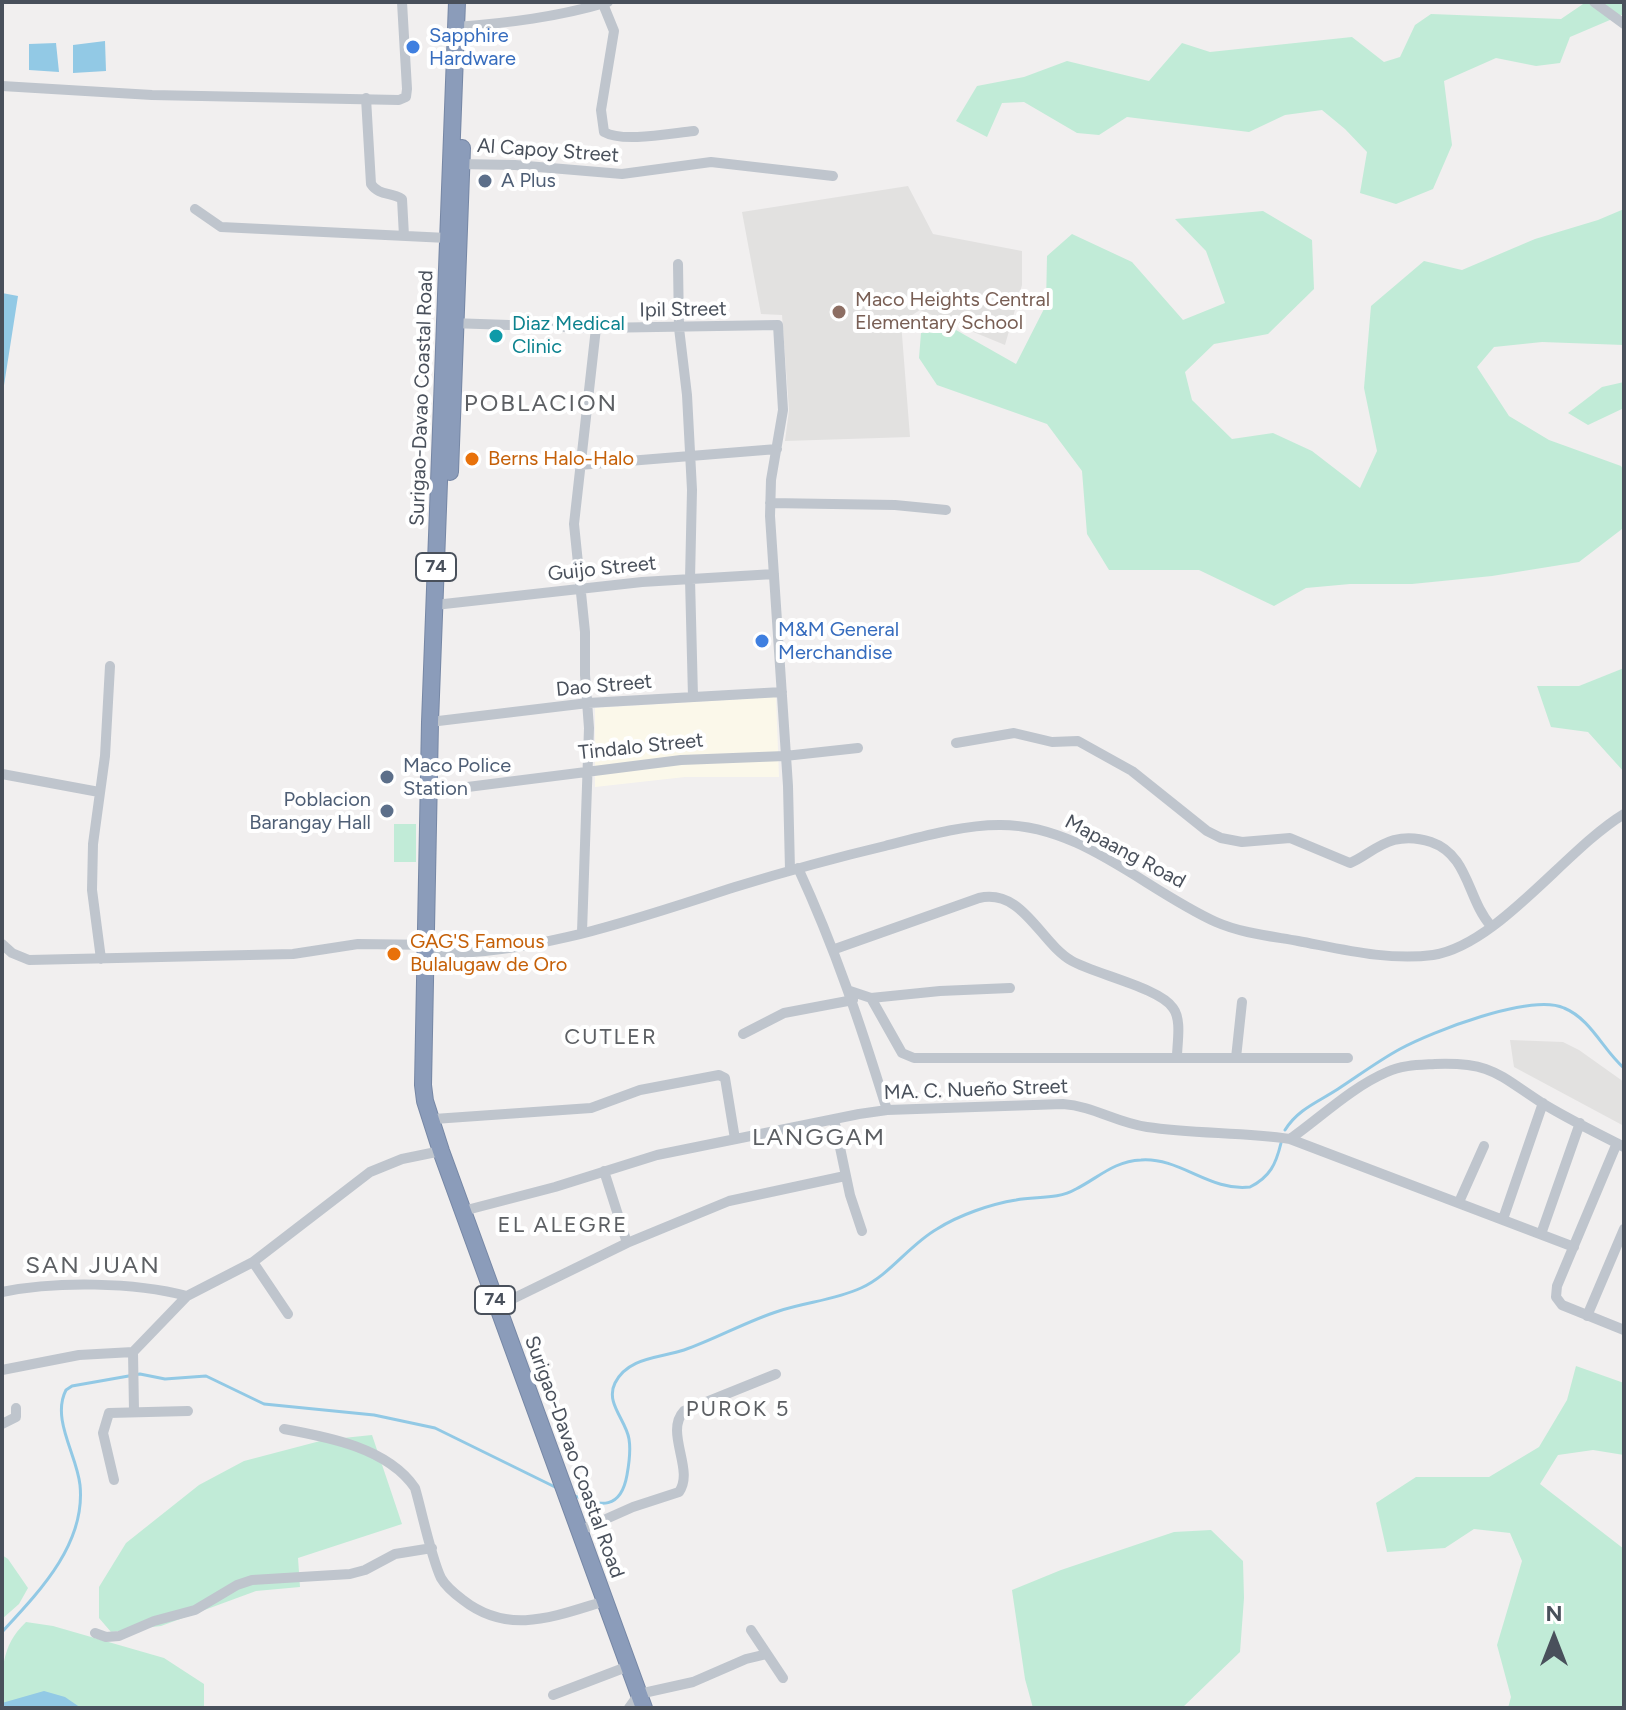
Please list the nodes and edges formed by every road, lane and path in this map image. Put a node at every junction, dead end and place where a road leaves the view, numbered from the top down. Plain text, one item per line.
1 (402, 2) edge
2 (457, 2) edge
3 (468, 2) edge
4 (1594, 2) edge
5 (606, 3) edge
6 (1624, 24) edge
7 (462, 26) junction
8 (2, 86) edge
9 (366, 98) junction
10 (694, 131) dead end
11 (456, 164) junction
12 (833, 176) dead end
13 (195, 209) dead end
14 (404, 236) junction
15 (447, 238) junction
16 (678, 264) dead end
17 (451, 323) junction
18 (596, 328) junction
19 (679, 328) junction
20 (777, 449) junction
21 (689, 456) junction
22 (579, 465) junction
23 (770, 503) junction
24 (946, 510) dead end
25 (774, 574) junction
26 (690, 579) junction
27 (580, 590) junction
28 (440, 605) junction
29 (110, 666) dead end
30 (782, 692) junction
31 (693, 697) junction
32 (588, 703) junction
33 (436, 722) junction
34 (956, 743) dead end
35 (858, 748) dead end
36 (785, 756) junction
37 (590, 770) junction
38 (2, 774) edge
39 (99, 792) junction
40 (434, 792) junction
41 (1624, 814) edge
42 (794, 869) junction
43 (1491, 926) junction
44 (582, 932) junction
45 (2, 944) edge
46 (430, 949) junction
47 (835, 949) junction
48 (101, 959) junction
49 (1010, 988) dead end
50 (852, 996) junction
51 (871, 998) junction
52 (1242, 1002) dead end
53 (743, 1034) dead end
54 (1177, 1057) junction
55 (1236, 1058) junction
56 (1348, 1058) dead end
57 (1543, 1103) junction
58 (887, 1110) junction
59 (834, 1119) junction
60 (1580, 1123) junction
61 (435, 1124) junction
62 (735, 1139) junction
63 (1290, 1139) junction
64 (1620, 1145) edge
65 (1484, 1146) dead end
66 (441, 1151) junction
67 (604, 1171) junction
68 (845, 1176) junction
69 (1459, 1202) junction
70 (463, 1211) junction
71 (1503, 1219) junction
72 (1624, 1229) edge
73 (862, 1231) dead end
74 (1541, 1234) junction
75 (627, 1243) junction
76 (1574, 1247) junction
77 (253, 1262) junction
78 (2, 1292) edge
79 (187, 1296) junction
80 (498, 1306) junction
81 (288, 1314) dead end
82 (1587, 1316) junction
83 (1624, 1330) edge
84 (133, 1352) junction
85 (2, 1370) edge
86 (776, 1374) dead end
87 (16, 1408) dead end
88 (134, 1411) junction
89 (188, 1411) dead end
90 (2, 1424) edge
91 (284, 1429) dead end
92 (114, 1480) dead end
93 (579, 1531) junction
94 (432, 1548) junction
95 (605, 1601) junction
96 (751, 1630) dead end
97 (95, 1633) dead end
98 (767, 1654) junction
99 (629, 1666) junction
100 (783, 1678) dead end
101 (553, 1695) dead end
102 (638, 1703) edge

1 - 9 street
2 - 7 highway, Surigao-Davao Coastal Road / 74
3 - 7 highway, Surigao-Davao Coastal Road / 74
4 - 6 street
5 - 7 street
5 - 10 street
7 - 11 highway, Surigao-Davao Coastal Road / 74
8 - 9 street
9 - 14 street
11 - 12 street, Al Capoy Street
11 - 15 highway, Surigao-Davao Coastal Road / 74
11 - 17 highway, Surigao-Davao Coastal Road / 74
13 - 14 street
14 - 15 street
15 - 17 highway, Surigao-Davao Coastal Road / 74
16 - 19 street
17 - 18 street, Ipil Street
17 - 28 highway, Surigao-Davao Coastal Road / 74
18 - 19 street, Ipil Street
18 - 22 street
19 - 20 street, Ipil Street
19 - 21 street
20 - 21 street
20 - 23 street
21 - 22 street
21 - 26 street
22 - 27 street
23 - 24 street
23 - 25 street
25 - 26 street, Guijo Street
25 - 30 street
26 - 27 street, Guijo Street
26 - 31 street
27 - 28 street, Guijo Street
27 - 32 street
28 - 33 highway, Surigao-Davao Coastal Road / 74
29 - 39 street
30 - 31 street, Dao Street
30 - 36 street
31 - 32 street, Dao Street
32 - 33 street, Dao Street
32 - 37 street
33 - 40 highway, Surigao-Davao Coastal Road / 74
34 - 43 street
35 - 36 street, Tindalo Street
36 - 37 street, Tindalo Street
36 - 42 street
37 - 40 street, Tindalo Street
37 - 44 street
38 - 39 street
39 - 48 street
40 - 46 highway, Surigao-Davao Coastal Road / 74
41 - 43 street, Mapaang Road
42 - 43 street, Mapaang Road
42 - 44 street, Mapaang Road
42 - 47 street
44 - 46 street, Mapaang Road
45 - 48 street, Mapaang Road
46 - 48 street, Mapaang Road
46 - 61 highway, Surigao-Davao Coastal Road / 74
47 - 50 street
47 - 54 street
49 - 51 street
50 - 51 street
50 - 53 street
50 - 58 street
51 - 54 street
52 - 55 street
54 - 55 street
55 - 56 street
57 - 60 street
57 - 63 street
57 - 71 street
58 - 59 street, MA. C. Nueño Street
58 - 63 street, MA. C. Nueño Street
59 - 62 street, MA. C. Nueño Street
59 - 68 street
60 - 64 street
60 - 74 street
61 - 62 street
61 - 66 highway, Surigao-Davao Coastal Road / 74
62 - 67 street, MA. C. Nueño Street
63 - 69 street, MA. C. Nueño Street
64 - 76 street
65 - 69 street
66 - 70 highway, Surigao-Davao Coastal Road / 74
66 - 77 street
67 - 70 street, MA. C. Nueño Street
67 - 75 street
68 - 73 street
68 - 75 street
69 - 71 street, MA. C. Nueño Street
70 - 80 highway, Surigao-Davao Coastal Road / 74
71 - 74 street, MA. C. Nueño Street
72 - 82 street
74 - 76 street, MA. C. Nueño Street
75 - 80 street
76 - 82 street
77 - 79 street
77 - 81 street
78 - 79 street
79 - 84 street
80 - 93 highway, Surigao-Davao Coastal Road / 74
82 - 83 street
84 - 85 street
84 - 88 street
86 - 93 street
87 - 90 street
88 - 89 street
88 - 92 street
91 - 94 street
93 - 95 highway, Surigao-Davao Coastal Road / 74
94 - 95 street
94 - 97 street
95 - 99 highway, Surigao-Davao Coastal Road / 74
96 - 98 street
98 - 100 street
98 - 102 street
99 - 101 street
99 - 102 highway, Surigao-Davao Coastal Road / 74

